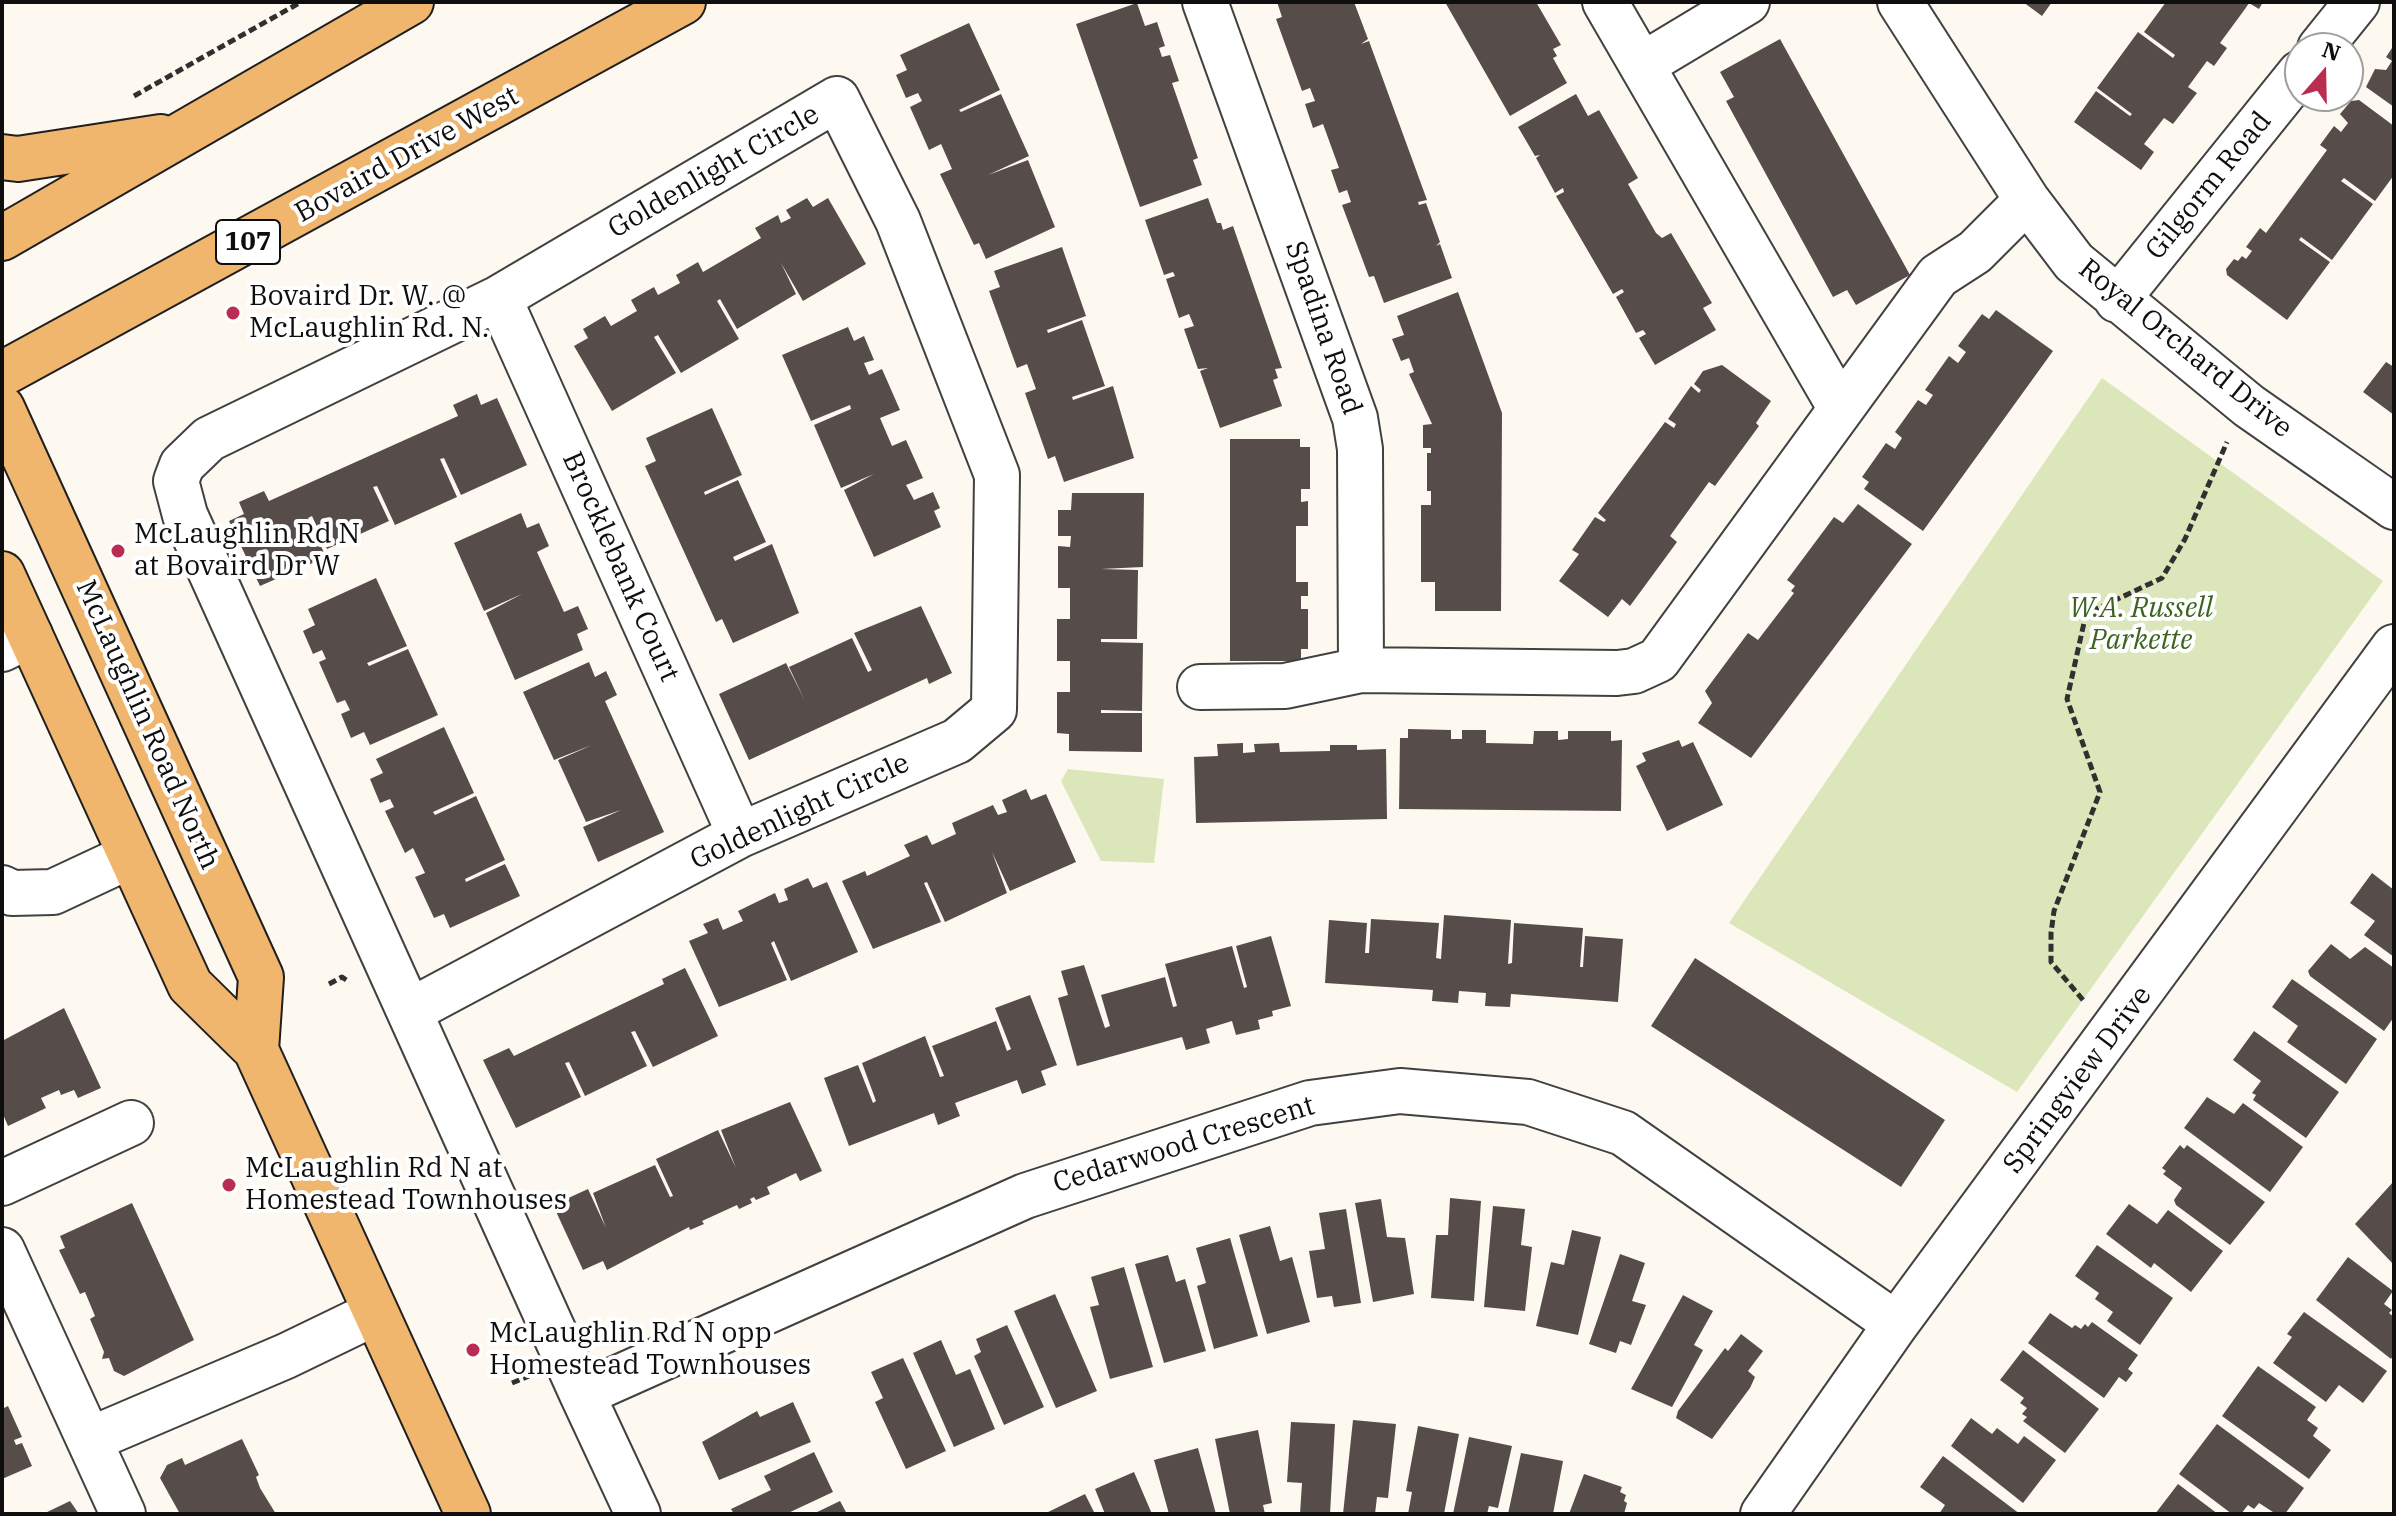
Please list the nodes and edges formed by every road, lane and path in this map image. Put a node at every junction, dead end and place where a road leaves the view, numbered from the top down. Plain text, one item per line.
1 (301, 2) edge
2 (683, 2) edge
3 (1205, 2) edge
4 (1605, 2) edge
5 (1747, 2) edge
6 (1900, 2) edge
7 (2357, 2) edge
8 (399, 5) edge
9 (2333, 32) edge
10 (1642, 65) junction
11 (2284, 93) edge
12 (132, 97) dead end
13 (191, 132) junction
14 (2, 157) edge
15 (2027, 200) junction
16 (2, 238) edge
17 (499, 298) junction
18 (2117, 300) junction
19 (2, 374) edge
20 (2249, 406) junction
21 (2, 408) edge
22 (1841, 409) junction
23 (2394, 507) edge
24 (2, 574) edge
25 (2, 587) edge
26 (16, 642) edge
27 (2394, 647) edge
28 (1361, 670) junction
29 (1200, 687) dead end
30 (740, 835) junction
31 (130, 856) junction
32 (2, 888) edge
33 (410, 1011) junction
34 (2114, 1032) junction
35 (256, 1050) junction
36 (131, 1123) dead end
37 (2, 1183) edge
38 (2, 1250) edge
39 (375, 1313) junction
40 (1896, 1324) junction
41 (582, 1394) junction
42 (89, 1440) junction
43 (123, 1514) edge
44 (468, 1514) edge
45 (638, 1514) edge
46 (1763, 1514) edge

1 - 12 path
2 - 19 main road, Bovaird Drive West / 107
3 - 28 street, Spadina Road
4 - 10 street
5 - 10 street
6 - 15 street, Royal Orchard Drive
7 - 9 street
8 - 13 main road
10 - 22 street
11 - 18 street, Gilgorm Road
13 - 14 main road
13 - 16 main road
15 - 18 street, Royal Orchard Drive
15 - 22 street
17 - 30 street, Brocklebank Court
17 - 30 street, Goldenlight Circle
17 - 33 street, Goldenlight Circle
18 - 20 street, Royal Orchard Drive
20 - 23 street, Royal Orchard Drive
20 - 34 path
21 - 35 main road, McLaughlin Road North
22 - 28 street
24 - 26 main road, McLaughlin Road North
25 - 26 main road
26 - 31 main road, McLaughlin Road North
27 - 34 street, Springview Drive
28 - 29 street
30 - 33 street, Goldenlight Circle
31 - 32 street
31 - 35 main road, McLaughlin Road North
33 - 41 street, Goldenlight Circle
34 - 40 street, Springview Drive
35 - 39 main road, McLaughlin Road North
36 - 37 street
38 - 42 street
39 - 42 street
39 - 44 main road, McLaughlin Road North
40 - 41 street, Cedarwood Crescent
40 - 46 street, Springview Drive
41 - 45 street
42 - 43 street

